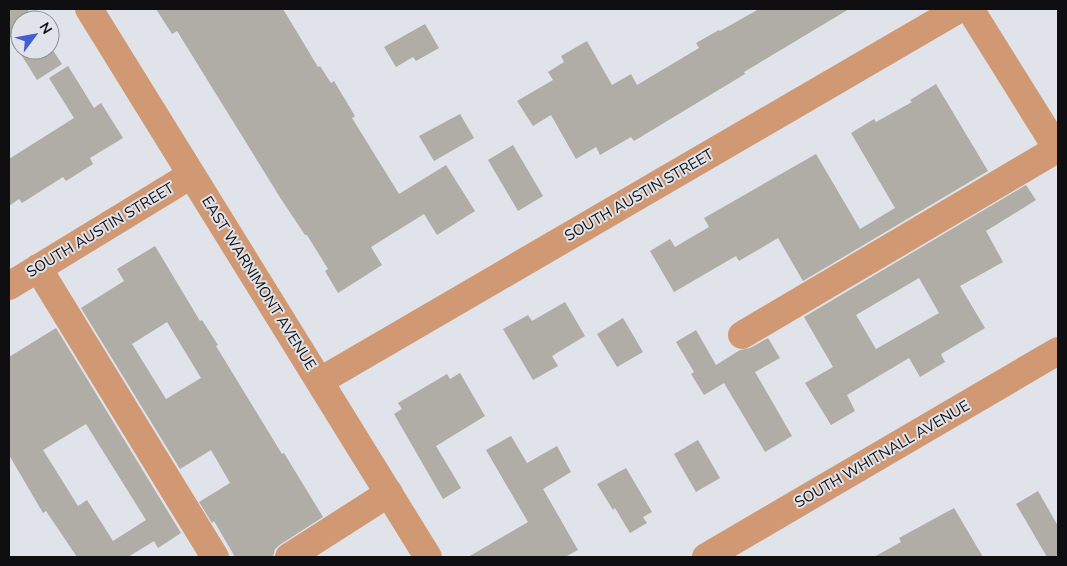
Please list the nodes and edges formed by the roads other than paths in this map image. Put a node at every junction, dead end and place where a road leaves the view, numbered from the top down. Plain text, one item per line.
1 (89, 9) edge
2 (959, 9) edge
3 (970, 9) edge
4 (1058, 150) edge
5 (191, 175) junction
6 (38, 268) junction
7 (9, 286) edge
8 (742, 335) dead end
9 (1058, 352) edge
10 (320, 382) junction
11 (389, 494) junction
12 (215, 557) edge
13 (288, 557) edge
14 (428, 557) edge
15 (706, 557) edge

1 - 5 street, EAST WARNIMONT AVENUE
2 - 10 street, SOUTH AUSTIN STREET
3 - 4 street
4 - 8 street
5 - 6 street, SOUTH AUSTIN STREET
5 - 10 street, EAST WARNIMONT AVENUE
6 - 7 street, SOUTH AUSTIN STREET
6 - 12 street
9 - 15 street, SOUTH WHITNALL AVENUE
10 - 11 street, EAST WARNIMONT AVENUE
11 - 13 street
11 - 14 street, EAST WARNIMONT AVENUE

